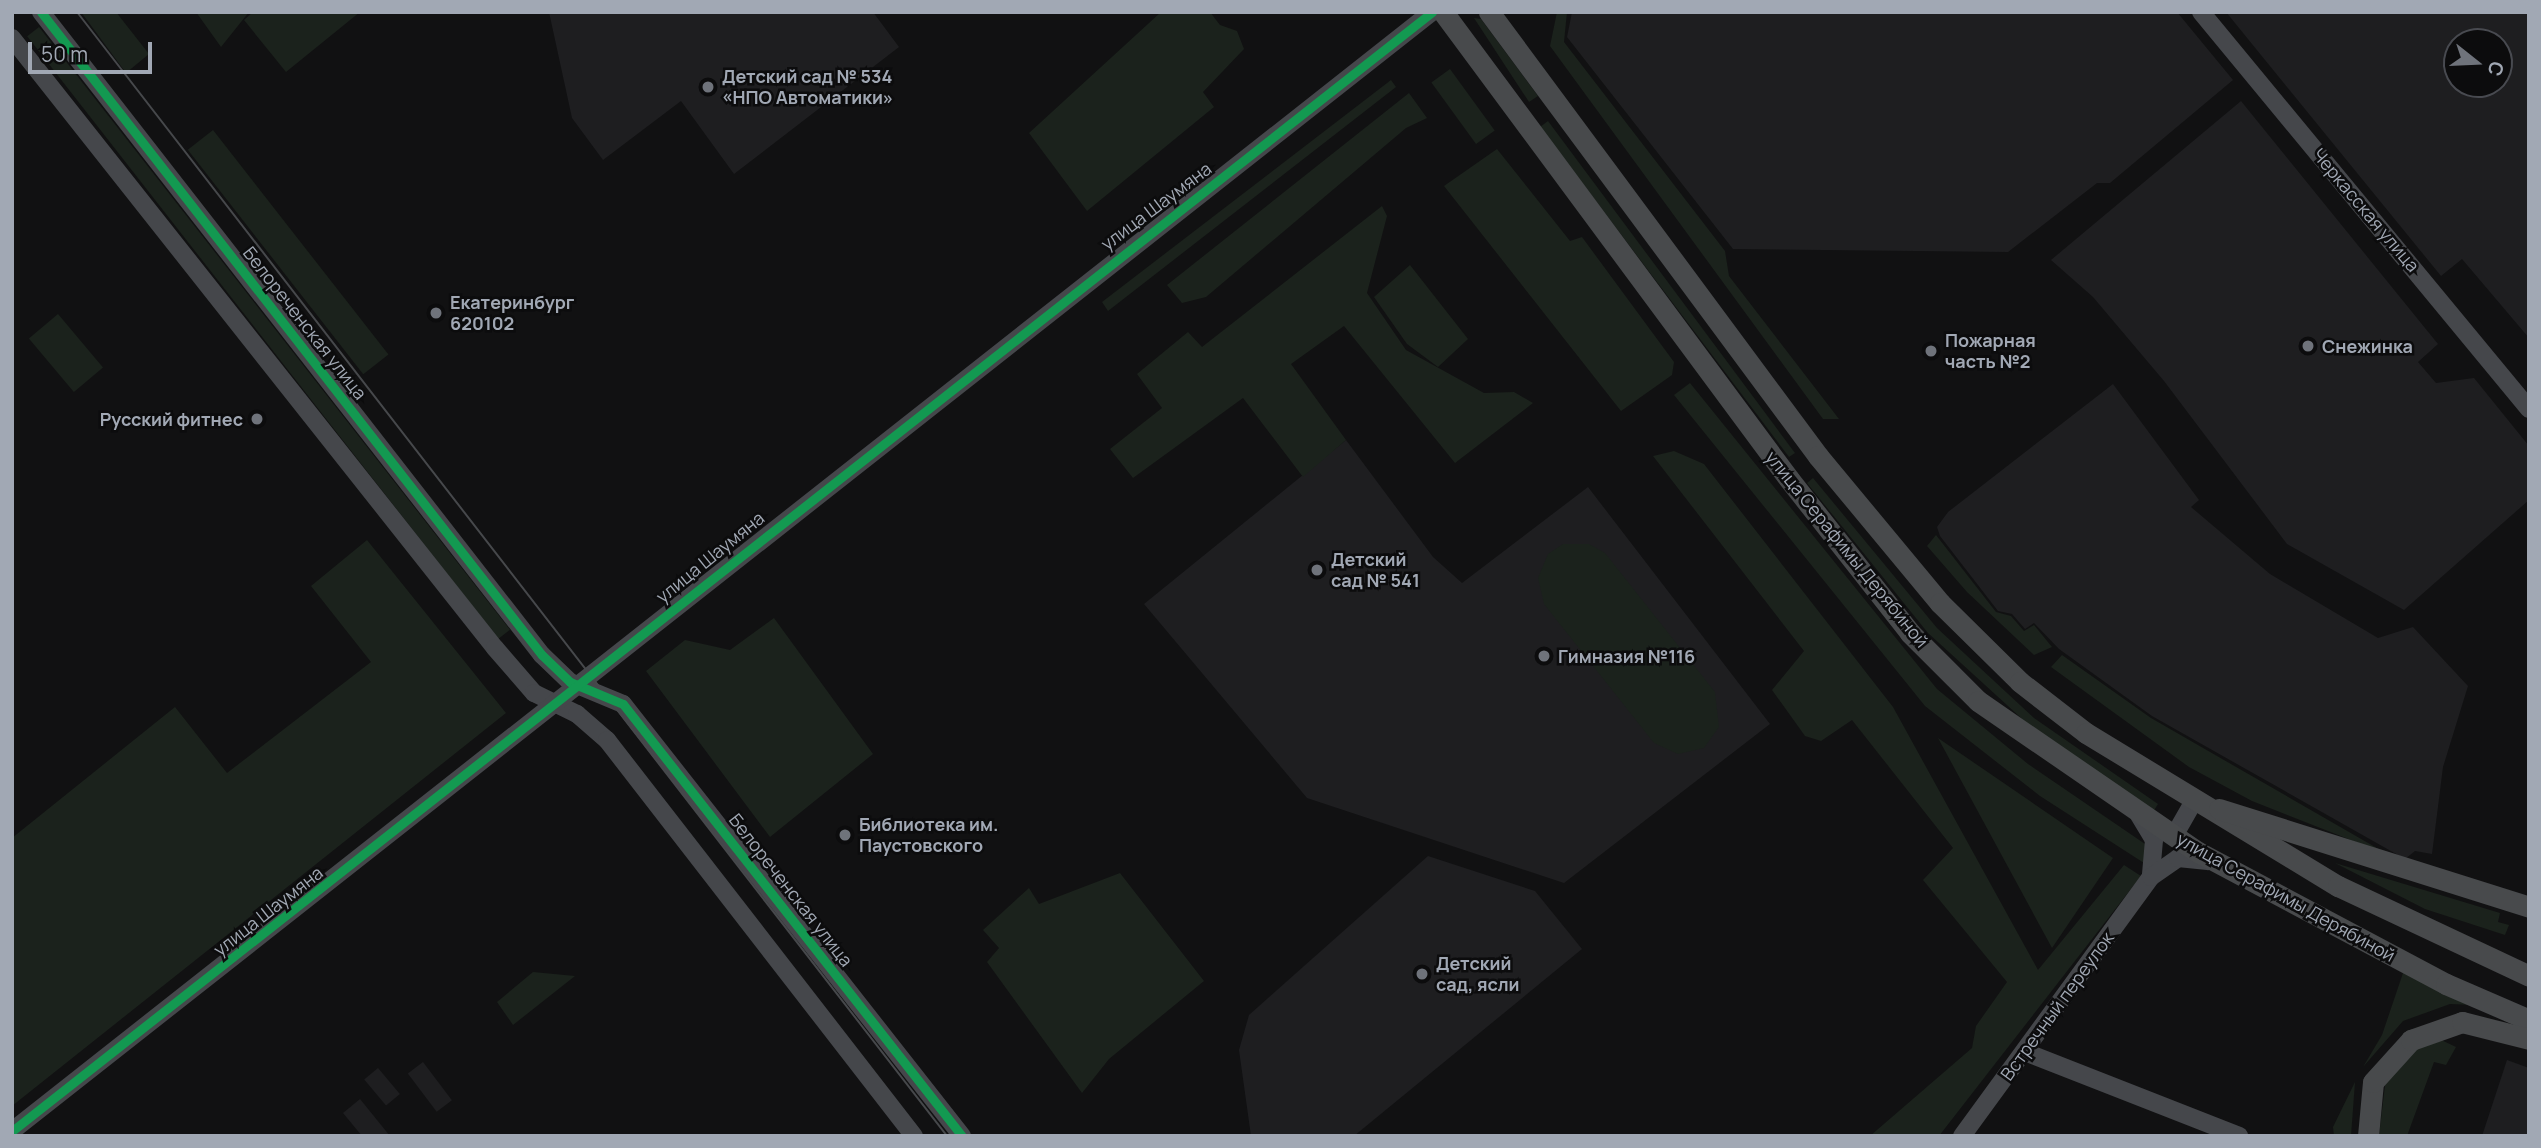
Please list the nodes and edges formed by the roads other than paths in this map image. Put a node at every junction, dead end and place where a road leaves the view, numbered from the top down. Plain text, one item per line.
1 (41, 12) edge
2 (1432, 12) edge
3 (1443, 12) edge
4 (1489, 12) edge
5 (2201, 12) edge
6 (12, 38) edge
7 (2529, 409) edge
8 (578, 686) junction
9 (555, 705) junction
10 (2197, 803) junction
11 (2139, 815) junction
12 (2174, 836) junction
13 (2224, 866) junction
14 (2151, 877) junction
15 (2529, 907) edge
16 (2529, 976) edge
17 (2529, 1020) edge
18 (2529, 1039) edge
19 (2025, 1052) junction
20 (12, 1131) edge
21 (914, 1136) edge
22 (962, 1136) edge
23 (1962, 1136) edge
24 (2239, 1136) edge
25 (2368, 1136) edge

1 - 8 street, Белореченская улица
2 - 8 street, улица Шаумяна
3 - 11 main road, улица Серафимы Дерябиной
4 - 10 main road, улица Серафимы Дерябиной
5 - 7 street, Черкасская улица
6 - 9 street
8 - 9 street, улица Шаумяна
8 - 22 street, Белореченская улица
9 - 20 street, улица Шаумяна
9 - 21 street
10 - 12 street
10 - 15 main road
10 - 16 main road, улица Серафимы Дерябиной
11 - 12 main road, улица Серафимы Дерябиной
11 - 14 street
12 - 13 main road, улица Серафимы Дерябиной
13 - 14 street, Встречный переулок
13 - 17 main road, улица Серафимы Дерябиной
14 - 19 street, Встречный переулок
18 - 25 main road
19 - 23 street, Встречный переулок
19 - 24 street

